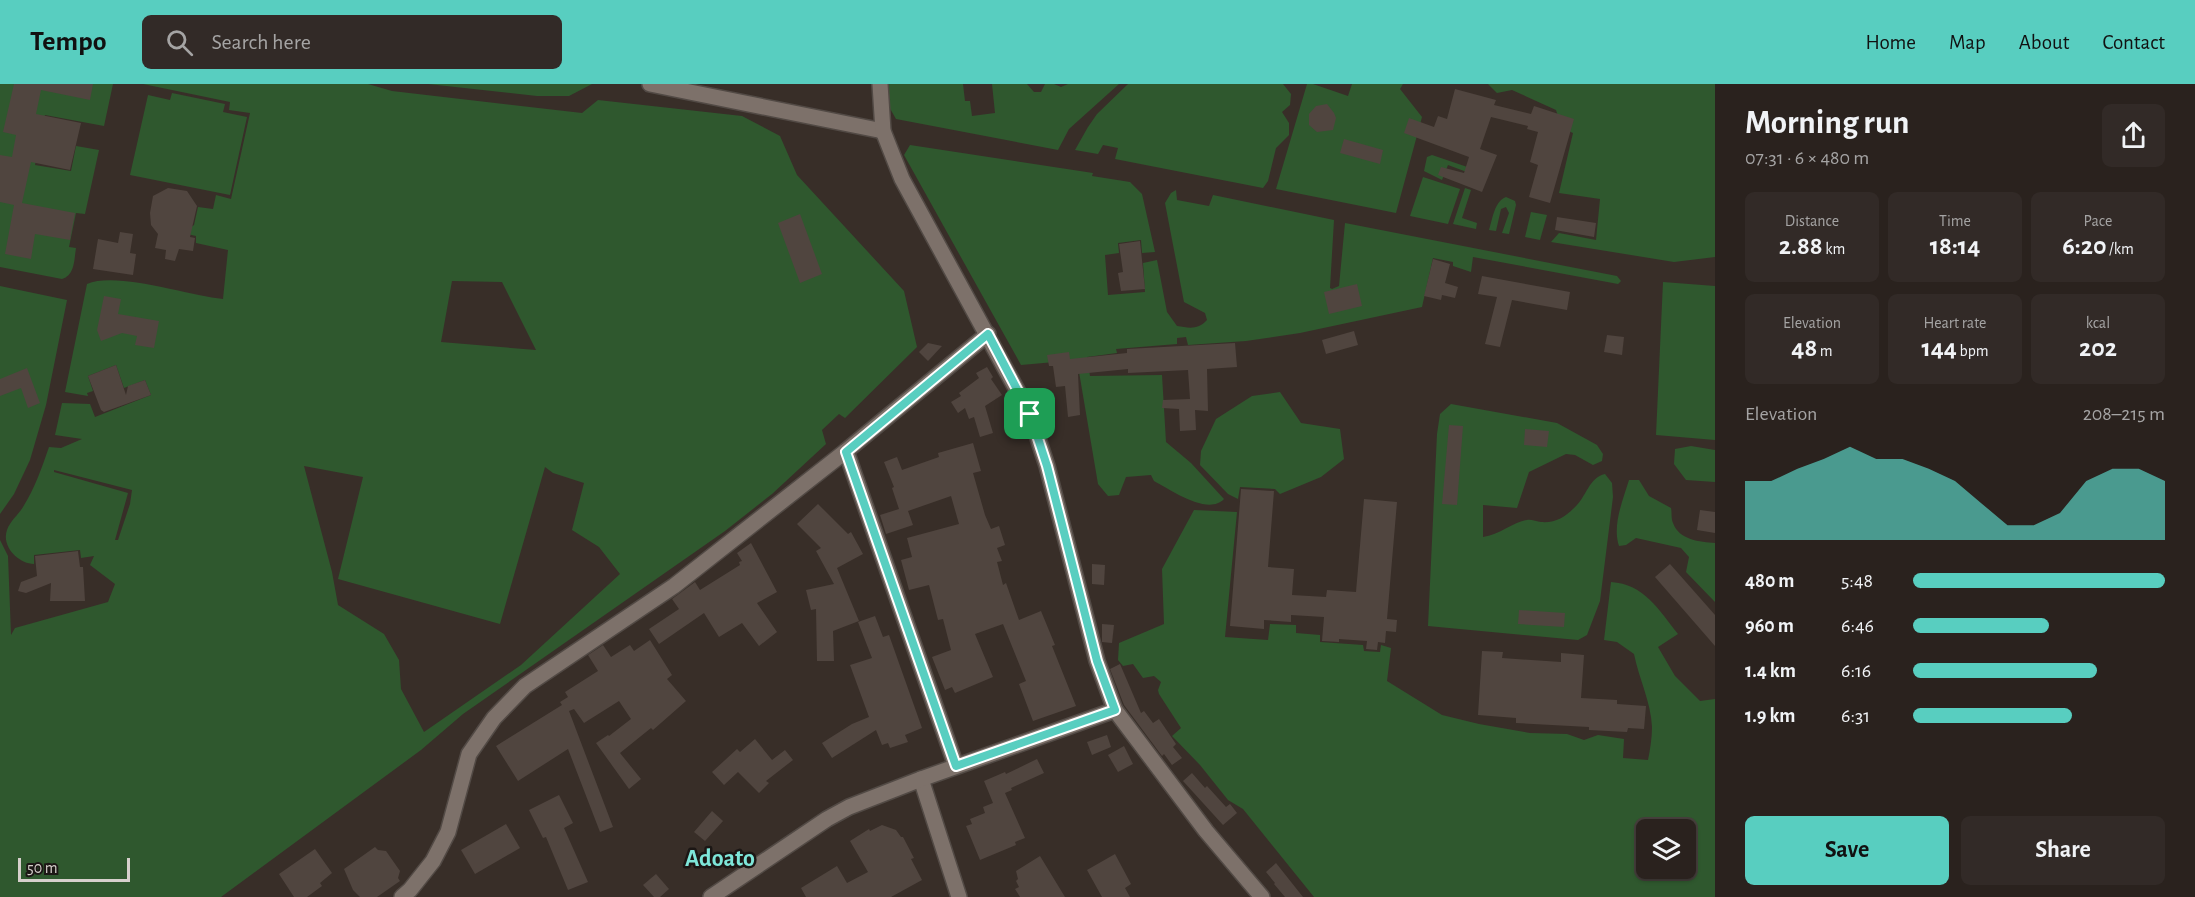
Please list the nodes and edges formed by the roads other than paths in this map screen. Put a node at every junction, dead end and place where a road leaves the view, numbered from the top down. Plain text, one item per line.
1 (650, 84) edge
2 (880, 84) edge
3 (883, 131) junction
4 (988, 334) junction
5 (846, 452) junction
6 (1115, 710) junction
7 (956, 766) junction
8 (921, 779) junction
9 (402, 897) edge
10 (711, 897) edge
11 (959, 897) edge
12 (1262, 897) edge

1 - 3 street
2 - 3 street
3 - 4 street
4 - 5 street
4 - 6 street
5 - 7 street
5 - 9 street
6 - 7 street
6 - 12 street
7 - 8 street
8 - 10 street
8 - 11 street

